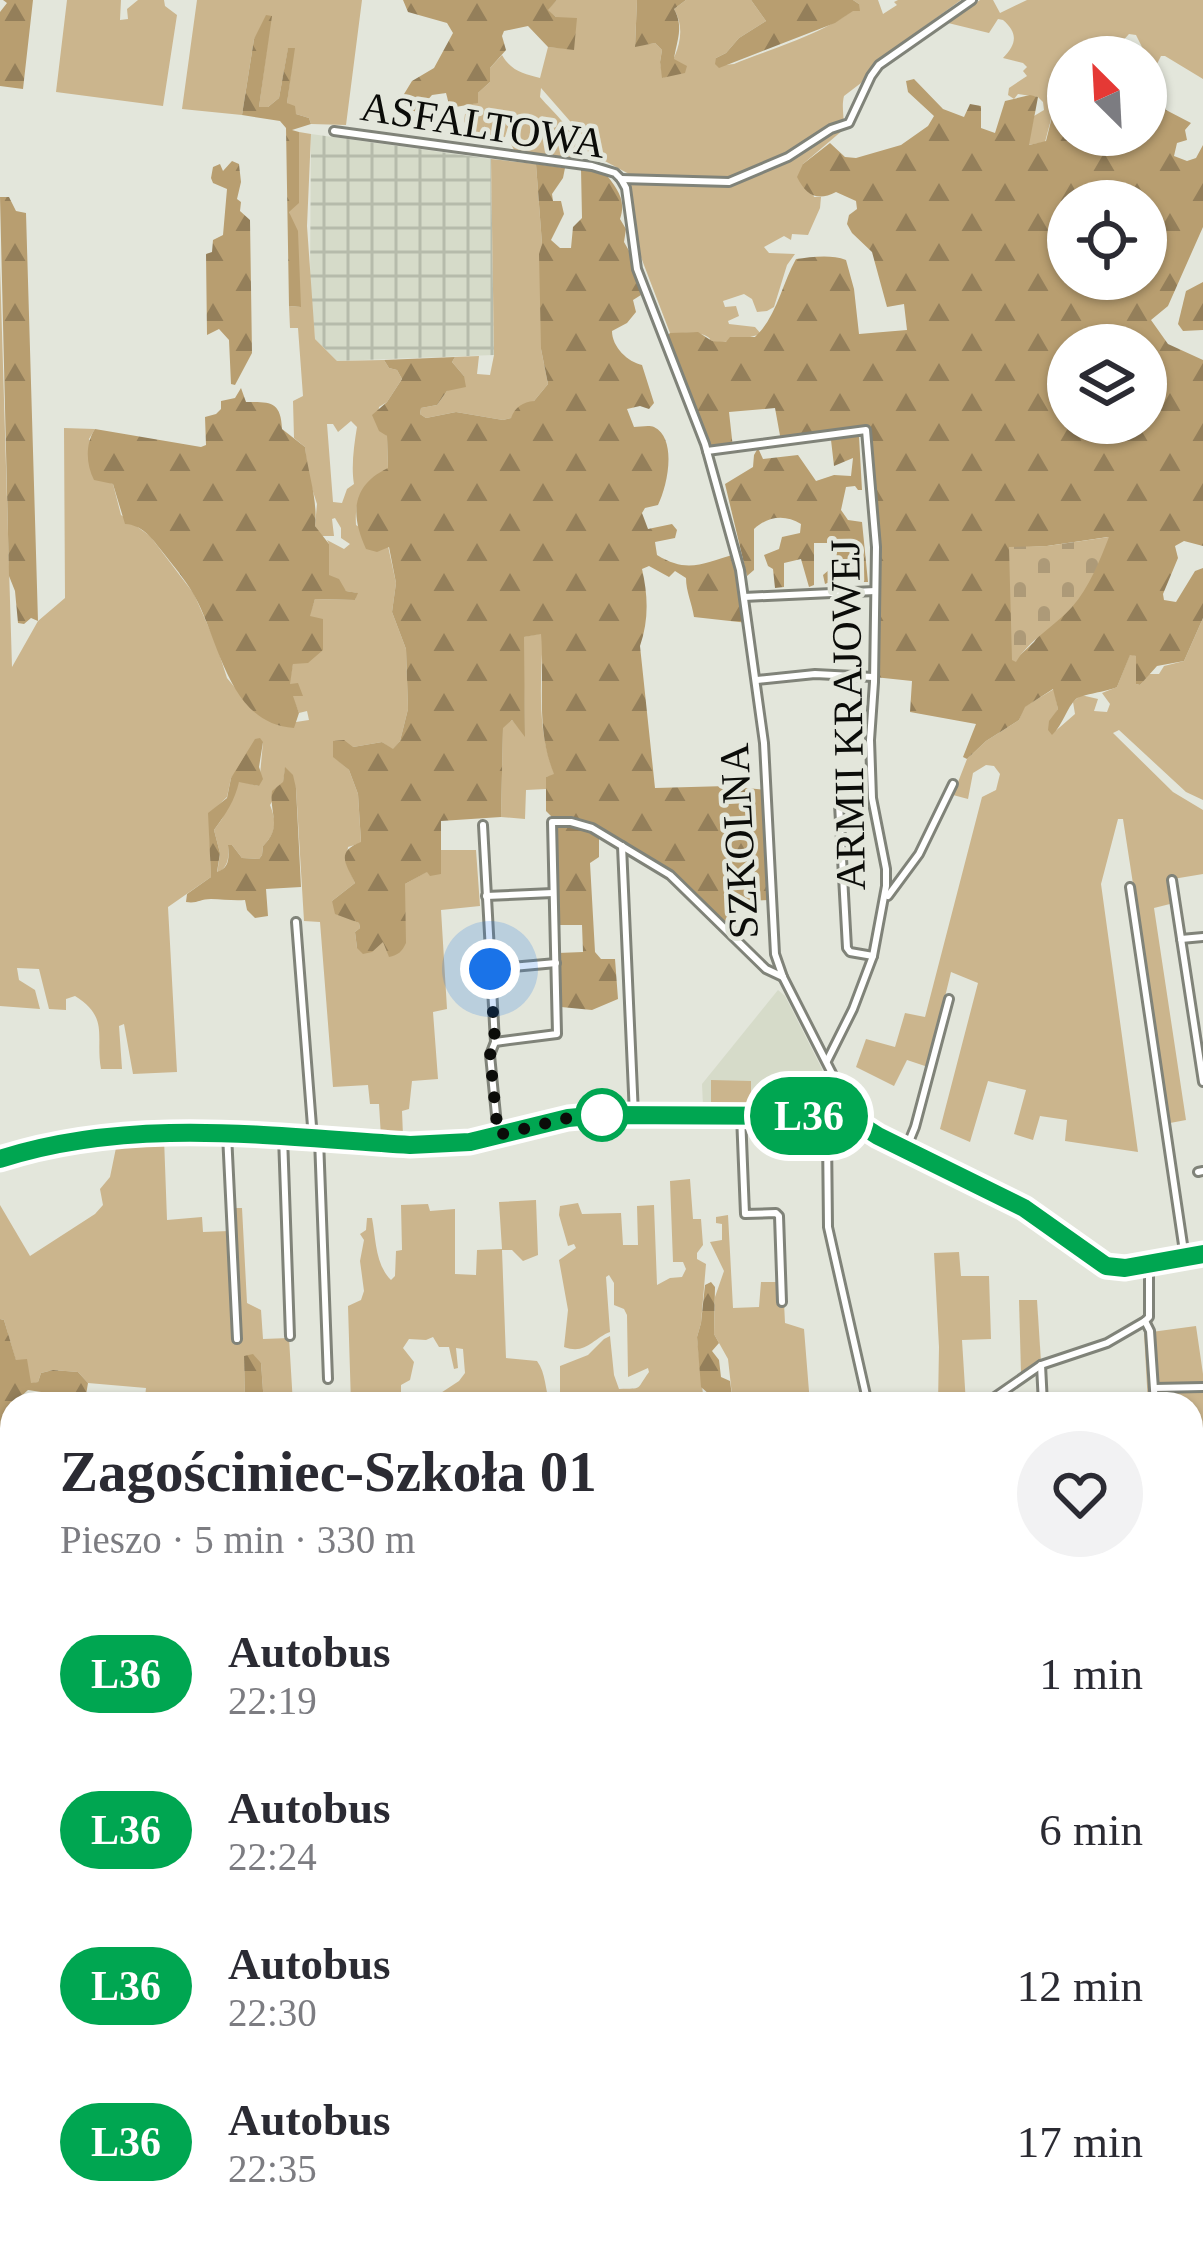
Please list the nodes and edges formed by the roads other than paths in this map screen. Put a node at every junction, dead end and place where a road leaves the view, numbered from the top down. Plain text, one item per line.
1 (972, 0) edge
2 (334, 131) dead end
3 (621, 179) junction
4 (707, 451) junction
5 (875, 591) junction
6 (744, 597) junction
7 (874, 677) junction
8 (757, 680) junction
9 (953, 784) dead end
10 (839, 804) dead end
11 (483, 825) dead end
12 (622, 846) junction
13 (1172, 880) dead end
14 (1130, 887) dead end
15 (553, 893) junction
16 (486, 896) junction
17 (885, 898) junction
18 (296, 922) dead end
19 (1203, 937) edge
20 (1181, 939) junction
21 (872, 956) junction
22 (556, 962) junction
23 (490, 969) junction
24 (783, 977) junction
25 (949, 999) dead end
26 (495, 1042) junction
27 (829, 1065) junction
28 (1203, 1082) edge
29 (842, 1105) junction
30 (824, 1113) junction
31 (634, 1115) junction
32 (741, 1115) junction
33 (227, 1134) junction
34 (498, 1135) junction
35 (283, 1136) junction
36 (316, 1139) junction
37 (906, 1149) junction
38 (0, 1159) edge
39 (1203, 1254) edge
40 (1185, 1258) junction
41 (1149, 1265) junction
42 (782, 1302) dead end
43 (1144, 1321) junction
44 (290, 1336) dead end
45 (237, 1339) dead end
46 (1041, 1365) junction
47 (328, 1379) dead end
48 (1203, 1387) edge
49 (1154, 1388) junction
50 (865, 1392) edge
51 (1005, 1392) edge
52 (1042, 1392) edge
53 (1154, 1392) edge

1 - 3 street, ASFALTOWA
2 - 3 street, ASFALTOWA
3 - 4 street, SZKOLNA
4 - 5 street, ARMII KRAJOWEJ
4 - 6 street, SZKOLNA
5 - 6 street
5 - 7 street, ARMII KRAJOWEJ
6 - 8 street, SZKOLNA
7 - 8 street
7 - 17 street, ARMII KRAJOWEJ
8 - 24 street, SZKOLNA
9 - 17 street
10 - 21 street
11 - 16 street
12 - 15 street
12 - 24 street
12 - 31 street
13 - 20 street
14 - 40 street
15 - 16 street
15 - 22 street
16 - 23 street
17 - 21 street, ARMII KRAJOWEJ
18 - 36 street
19 - 20 street
20 - 28 street
21 - 27 street, ARMII KRAJOWEJ
22 - 23 street
22 - 26 street
23 - 26 street
24 - 27 street, SZKOLNA
25 - 37 street
26 - 34 street
27 - 29 street, SZKOLNA
29 - 30 street
29 - 37 street
30 - 32 street
30 - 50 street
31 - 32 street
31 - 34 street
32 - 42 street
33 - 35 street
33 - 38 street
33 - 45 street
34 - 36 street
35 - 36 street
35 - 44 street
36 - 47 street
37 - 41 street
39 - 40 street
40 - 41 street
41 - 43 street
43 - 46 street
43 - 49 street
46 - 51 street
46 - 52 street
48 - 49 street
49 - 53 street

